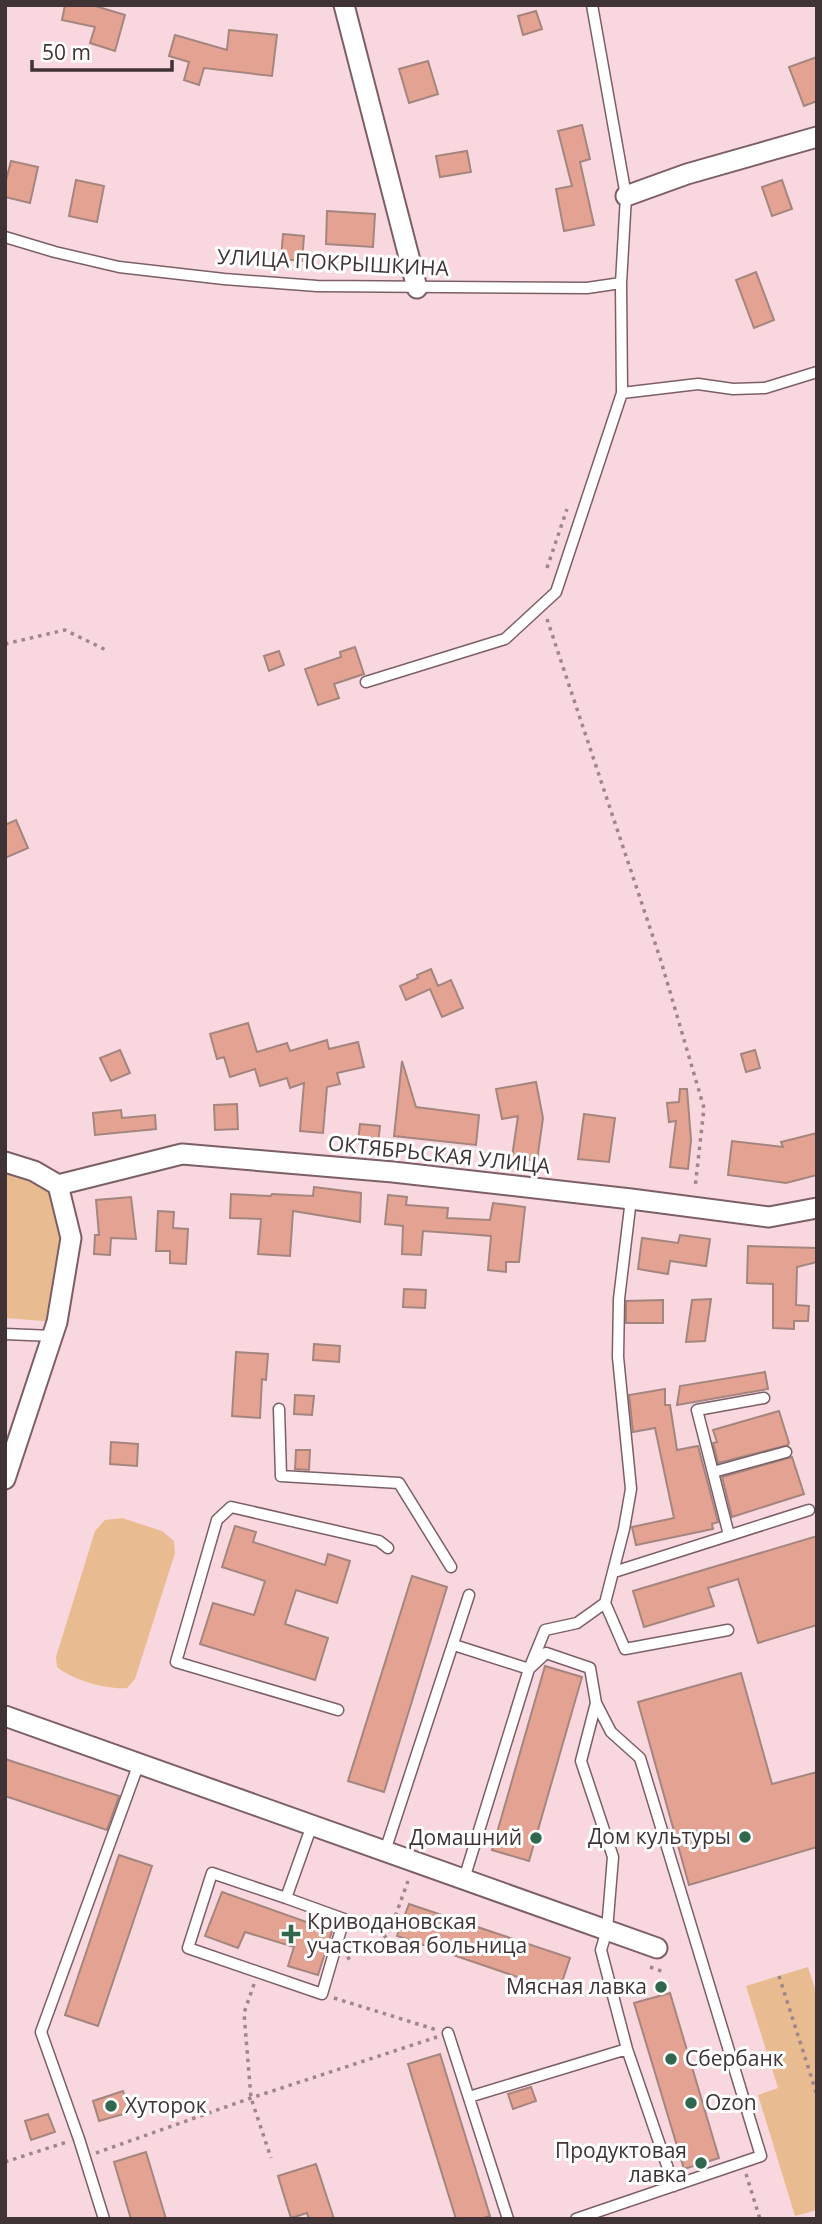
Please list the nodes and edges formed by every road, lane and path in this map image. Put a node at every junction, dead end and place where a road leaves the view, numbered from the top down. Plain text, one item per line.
1 (344, 5) edge
2 (592, 5) edge
3 (817, 137) edge
4 (626, 196) junction
5 (5, 237) edge
6 (621, 283) junction
7 (417, 288) junction
8 (817, 372) edge
9 (622, 393) junction
10 (570, 499) dead end
11 (547, 572) dead end
12 (544, 605) junction
13 (5, 643) edge
14 (108, 651) dead end
15 (366, 682) dead end
16 (5, 1162) edge
17 (58, 1185) junction
18 (631, 1199) junction
19 (692, 1207) junction
20 (817, 1208) edge
21 (5, 1334) edge
22 (53, 1336) junction
23 (764, 1398) dead end
24 (279, 1409) dead end
25 (786, 1452) dead end
26 (713, 1472) junction
27 (5, 1479) edge
28 (809, 1510) dead end
29 (729, 1535) junction
30 (388, 1548) dead end
31 (451, 1567) dead end
32 (614, 1572) junction
33 (469, 1595) dead end
34 (605, 1603) junction
35 (728, 1630) dead end
36 (454, 1645) junction
37 (528, 1669) junction
38 (596, 1703) junction
39 (338, 1710) dead end
40 (5, 1716) edge
41 (139, 1763) junction
42 (312, 1825) junction
43 (385, 1851) junction
44 (464, 1879) junction
45 (408, 1881) dead end
46 (286, 1898) junction
47 (607, 1930) junction
48 (657, 1948) dead end
49 (330, 1969) junction
50 (258, 1972) junction
51 (779, 1976) dead end
52 (322, 1994) junction
53 (449, 2033) junction
54 (627, 2049) junction
55 (817, 2095) edge
56 (469, 2096) junction
57 (251, 2098) junction
58 (79, 2139) junction
59 (85, 2157) junction
60 (271, 2158) dead end
61 (5, 2162) edge
62 (742, 2162) junction
63 (674, 2186) junction
64 (104, 2219) edge
65 (508, 2219) edge
66 (576, 2219) edge
67 (760, 2219) edge

1 - 7 street
2 - 4 lane
3 - 4 street
4 - 6 lane
5 - 7 lane, УЛИЦА ПОКРЫШКИНА
6 - 7 lane, УЛИЦА ПОКРЫШКИНА
6 - 9 lane
8 - 9 lane
9 - 12 lane
10 - 11 path
12 - 15 lane
12 - 19 path
13 - 14 path
16 - 17 street
17 - 18 street, ОКТЯБРЬСКАЯ УЛИЦА
17 - 22 street
18 - 19 street, ОКТЯБРЬСКАЯ УЛИЦА
18 - 32 lane
19 - 20 street, ОКТЯБРЬСКАЯ УЛИЦА
21 - 22 lane
22 - 27 street
23 - 26 lane
24 - 31 lane
25 - 26 lane
26 - 29 lane
28 - 29 lane
29 - 32 lane
30 - 39 lane
32 - 34 lane
33 - 36 lane
34 - 35 lane
34 - 37 lane
36 - 37 lane
36 - 43 lane
37 - 38 lane
37 - 44 lane
38 - 47 lane
38 - 62 lane
40 - 41 street
41 - 42 street
41 - 58 lane
42 - 43 street
42 - 46 lane
43 - 44 street
44 - 47 street
45 - 49 path
46 - 49 lane
46 - 50 lane
47 - 48 street
47 - 54 lane
49 - 52 lane
50 - 52 lane
50 - 57 path
51 - 55 path
52 - 53 path
53 - 56 lane
53 - 57 path
54 - 56 lane
54 - 63 lane
56 - 65 lane
57 - 59 path
57 - 60 path
58 - 59 lane
58 - 61 path
59 - 64 lane
62 - 63 lane
62 - 67 path
63 - 66 lane

